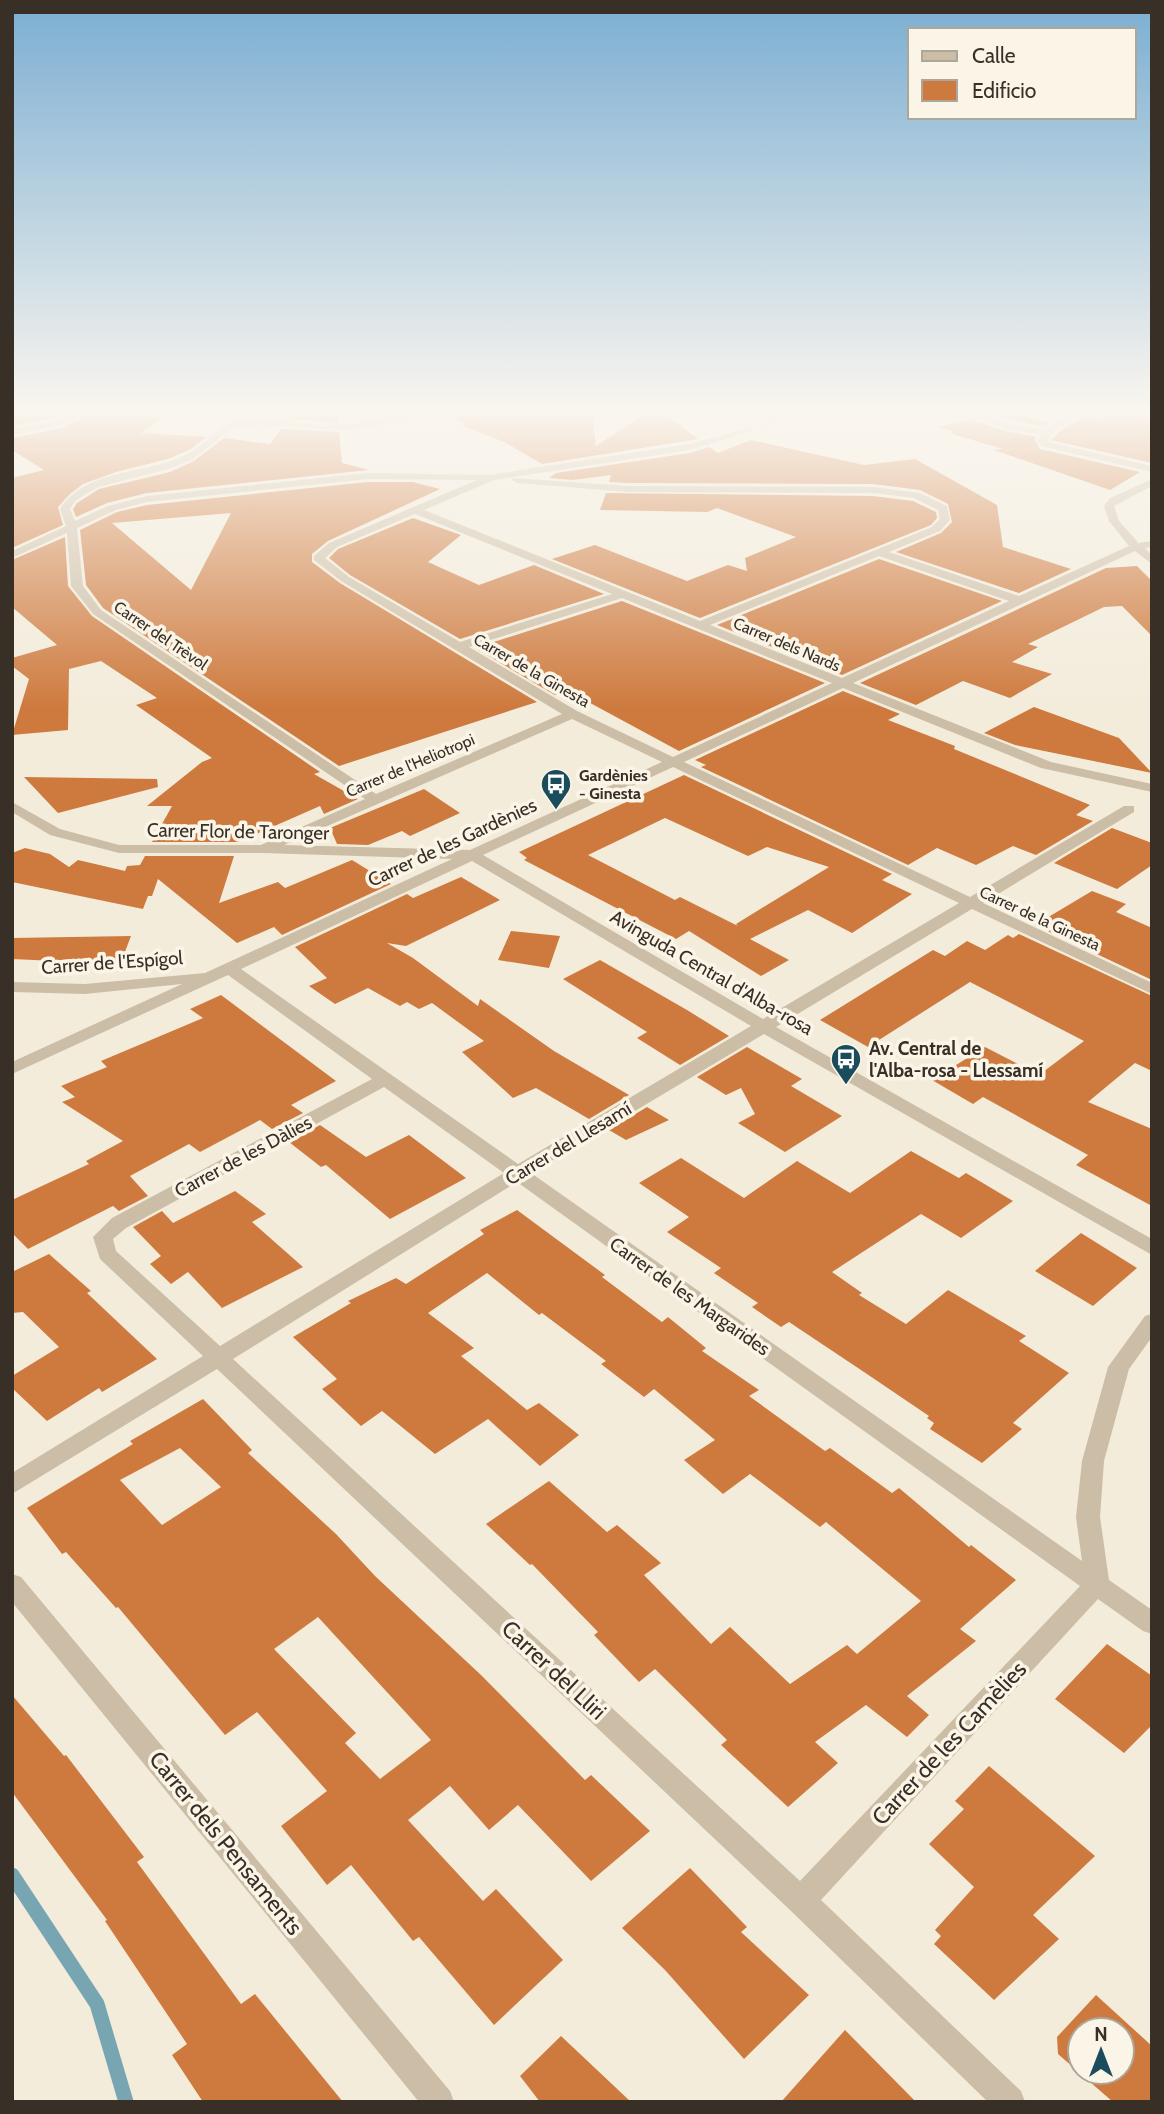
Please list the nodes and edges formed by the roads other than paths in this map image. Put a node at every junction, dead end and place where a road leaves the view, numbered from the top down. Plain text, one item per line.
1 (66, 511) edge
2 (107, 511) edge
3 (415, 511) edge
4 (419, 511) edge
5 (943, 511) edge
6 (1109, 511) edge
7 (72, 528) junction
8 (1152, 544) edge
9 (1137, 546) junction
10 (878, 552) junction
11 (12, 555) edge
12 (1152, 561) edge
13 (623, 594) junction
14 (1021, 601) junction
15 (700, 625) junction
16 (458, 647) junction
17 (842, 684) junction
18 (572, 714) junction
19 (671, 763) junction
20 (1152, 788) edge
21 (374, 799) junction
22 (12, 806) edge
23 (1129, 809) dead end
24 (263, 849) junction
25 (472, 855) junction
26 (970, 905) junction
27 (221, 972) junction
28 (12, 987) edge
29 (1152, 989) edge
30 (764, 1027) junction
31 (12, 1069) edge
32 (386, 1079) junction
33 (517, 1173) junction
34 (103, 1237) joint
35 (1152, 1248) edge
36 (1152, 1321) edge
37 (218, 1356) junction
38 (12, 1485) edge
39 (12, 1584) edge
40 (1097, 1584) junction
41 (1152, 1624) edge
42 (801, 1901) junction
43 (439, 2102) edge
44 (1010, 2102) edge

1 - 7 street, Carrer del Trèvol
2 - 7 street
3 - 16 street, Carrer de la Ginesta
4 - 13 street, Carrer dels Nards
5 - 10 street
6 - 9 street
7 - 11 street
7 - 21 street, Carrer del Trèvol
8 - 9 street, Carrer de les Gardènies
9 - 12 street
9 - 14 street, Carrer de les Gardènies
10 - 14 street
10 - 15 street
13 - 15 street, Carrer dels Nards
13 - 16 street
14 - 17 street, Carrer de les Gardènies
15 - 17 street, Carrer dels Nards
16 - 18 street, Carrer de la Ginesta
17 - 19 street, Carrer de les Gardènies
17 - 20 street, Carrer dels Nards
18 - 19 street, Carrer de la Ginesta
18 - 21 street, Carrer de l'Heliotropi
19 - 25 street, Carrer de les Gardènies
19 - 26 street, Carrer de la Ginesta
21 - 24 street, Carrer de l'Heliotropi
22 - 24 street, Carrer Flor de Taronger
23 - 26 street, Carrer del Llesamí
24 - 25 street, Carrer Flor de Taronger
25 - 27 street, Carrer de les Gardènies
25 - 30 street, Avinguda Central d'Alba-rosa
26 - 29 street, Carrer de la Ginesta
26 - 30 street, Carrer del Llesamí
27 - 28 street, Carrer de l'Espígol
27 - 31 street, Carrer de les Gardènies
27 - 32 street, Carrer de les Margarides
30 - 33 street, Carrer del Llesamí
30 - 35 street, Avinguda Central d'Alba-rosa
32 - 33 street, Carrer de les Margarides
32 - 34 street, Carrer de les Dàlies
33 - 37 street, Carrer del Llesamí
33 - 40 street, Carrer de les Margarides
34 - 37 street, Carrer del Lliri
36 - 40 street
37 - 38 street, Carrer del Llesamí
37 - 42 street, Carrer del Lliri
39 - 43 street, Carrer dels Pensaments
40 - 41 street, Carrer de les Margarides
40 - 42 street, Carrer de les Camèlies
42 - 44 street, Carrer del Lliri

